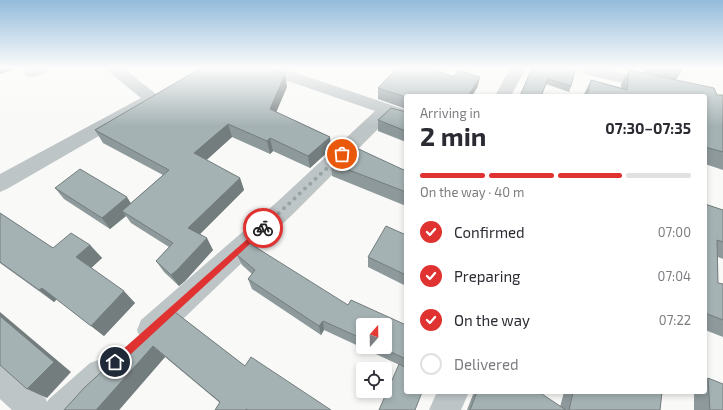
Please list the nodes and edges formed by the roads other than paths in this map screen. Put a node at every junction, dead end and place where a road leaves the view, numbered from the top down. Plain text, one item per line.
1 (146, 87) edge
2 (321, 87) edge
3 (663, 87) edge
4 (694, 94) edge
5 (396, 113) edge
6 (0, 184) edge
7 (0, 380) edge
8 (453, 394) edge
9 (35, 410) edge
10 (60, 410) edge
11 (445, 410) edge

1 - 6 street
2 - 5 street
3 - 4 street
5 - 10 street
7 - 9 street
8 - 11 street

